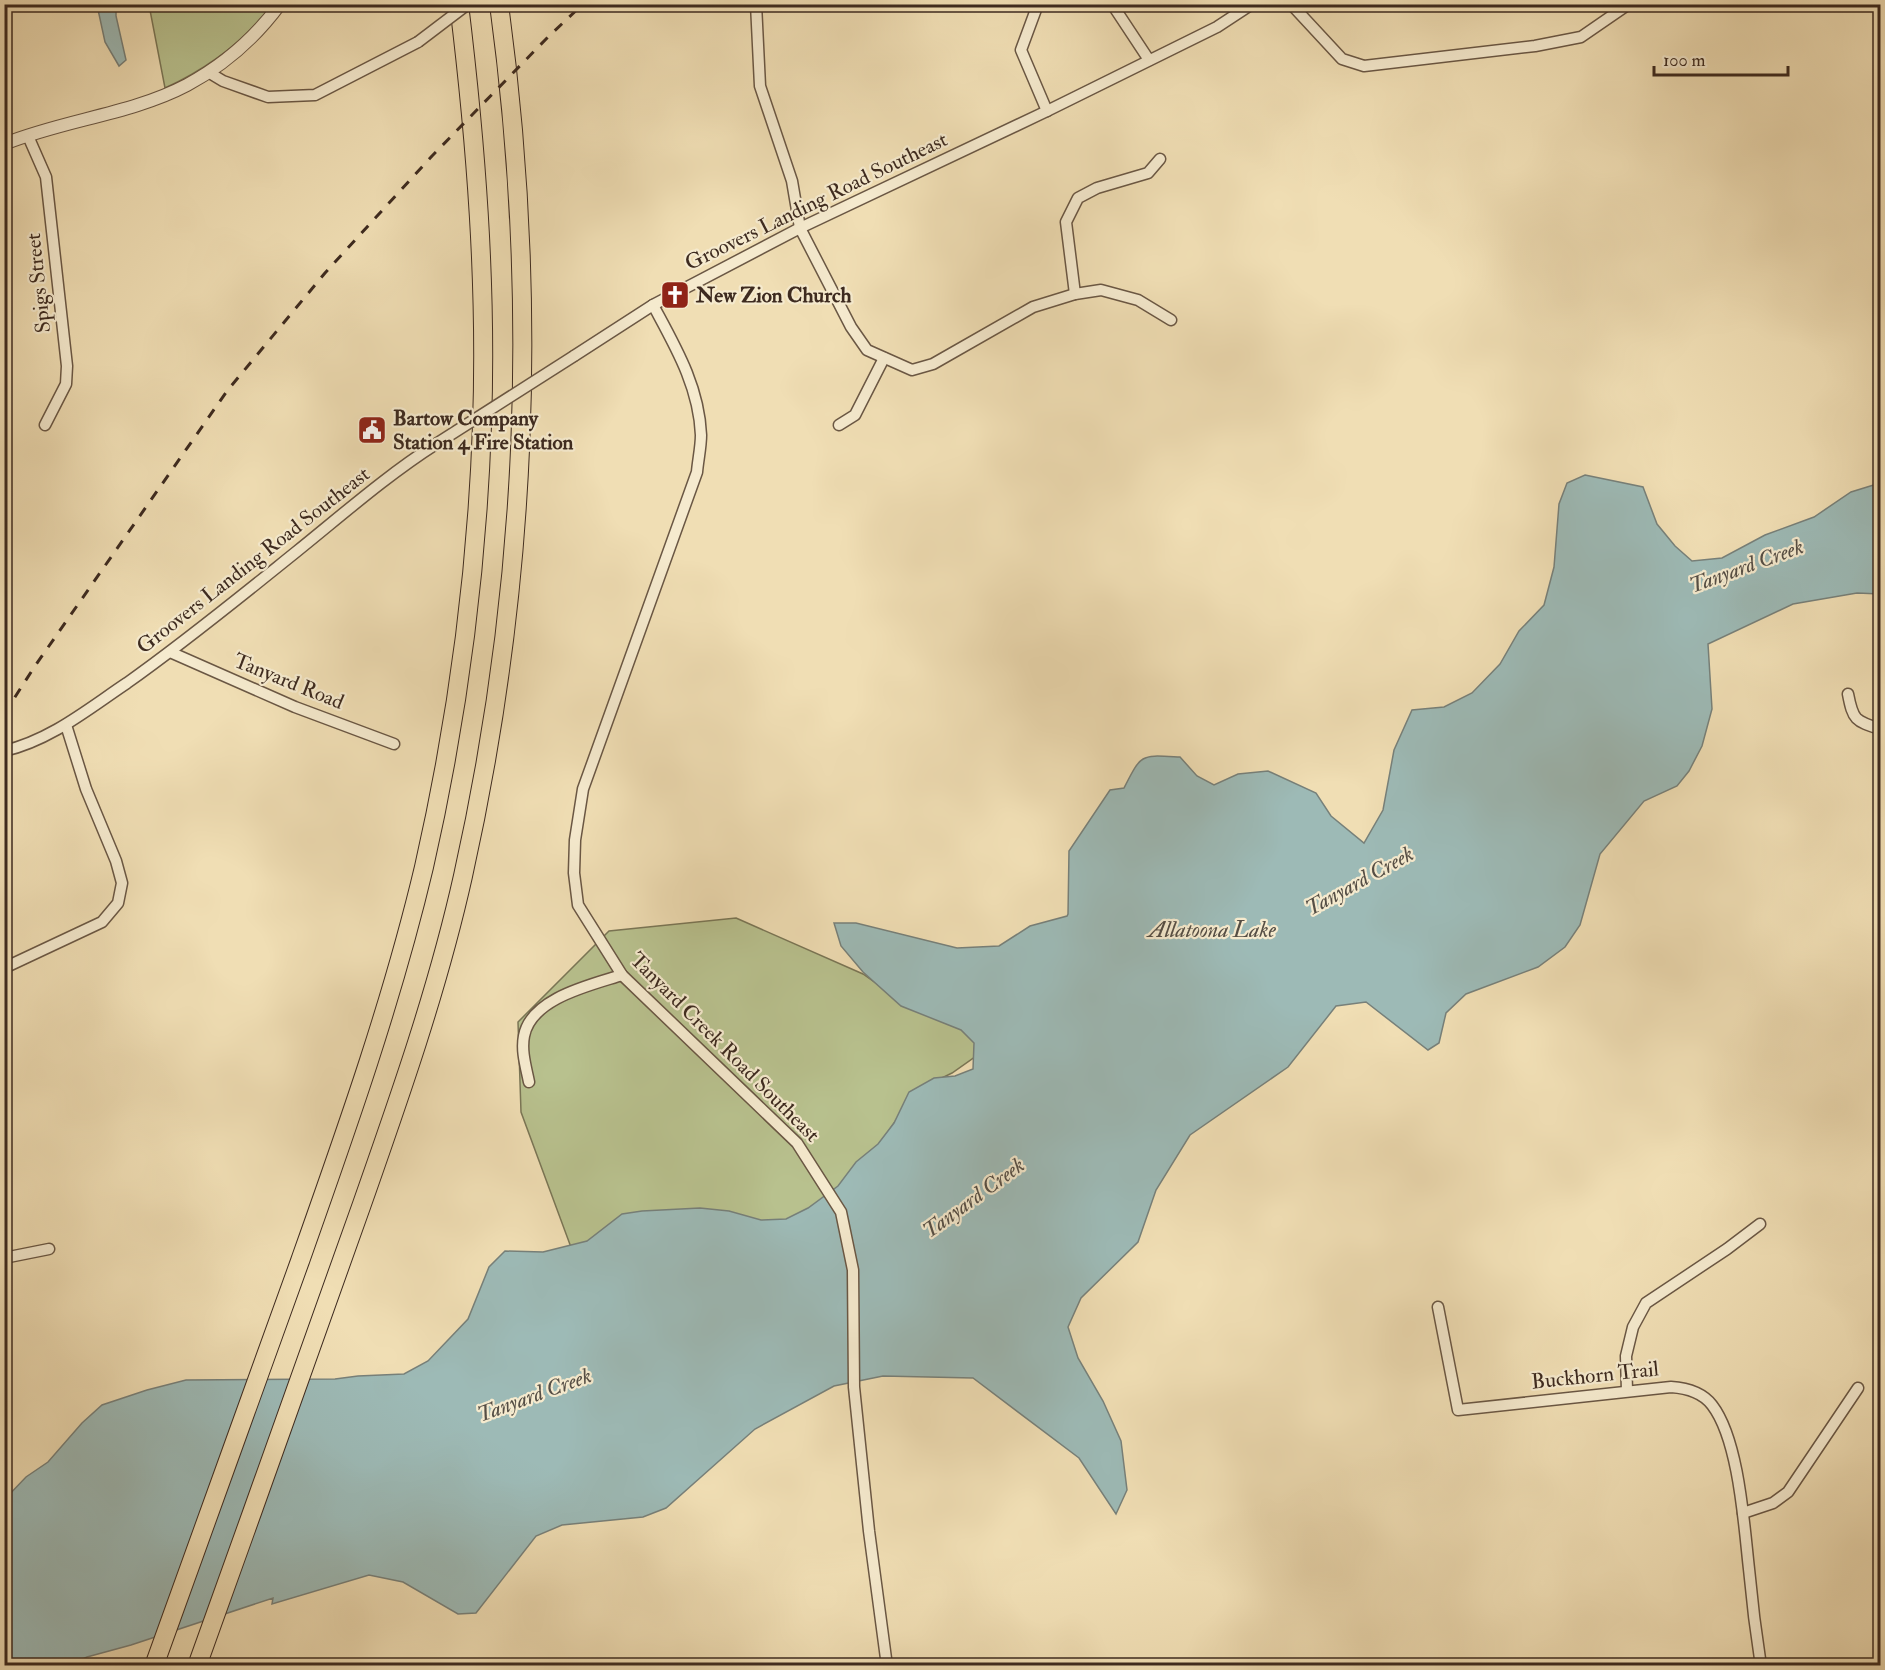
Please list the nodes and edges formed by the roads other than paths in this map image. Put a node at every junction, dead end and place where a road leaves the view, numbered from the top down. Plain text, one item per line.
1 (280, 4) edge
2 (459, 4) edge
3 (468, 4) edge
4 (499, 4) edge
5 (756, 4) edge
6 (1038, 4) edge
7 (1112, 4) edge
8 (1252, 4) edge
9 (1291, 4) edge
10 (1629, 4) edge
11 (1149, 60) junction
12 (208, 72) junction
13 (1047, 111) junction
14 (27, 136) junction
15 (4, 144) edge
16 (1160, 159) dead end
17 (800, 228) junction
18 (1075, 294) junction
19 (653, 305) junction
20 (1171, 320) dead end
21 (884, 358) junction
22 (45, 425) dead end
23 (839, 425) dead end
24 (170, 652) junction
25 (1848, 694) dead end
26 (66, 725) junction
27 (1881, 729) edge
28 (394, 744) dead end
29 (4, 751) edge
30 (4, 968) edge
31 (622, 975) junction
32 (529, 1082) dead end
33 (1760, 1224) dead end
34 (49, 1249) dead end
35 (4, 1258) edge
36 (1438, 1307) dead end
37 (1858, 1388) dead end
38 (1627, 1390) junction
39 (1743, 1513) junction
40 (154, 1665) edge
41 (197, 1665) edge
42 (887, 1665) edge
43 (1761, 1665) edge

1 - 12 street
2 - 40 highway
3 - 12 street, bridge
4 - 41 highway
5 - 17 street
6 - 13 street
7 - 11 street
8 - 11 street, Groovers Landing Road Southeast
9 - 10 street
11 - 13 street, Groovers Landing Road Southeast
12 - 14 street
13 - 17 street, Groovers Landing Road Southeast
14 - 15 street
14 - 22 street, Spigs Street
16 - 18 street
17 - 19 street, Groovers Landing Road Southeast
17 - 21 street
18 - 20 street
18 - 21 street
19 - 24 street, Groovers Landing Road Southeast, bridge
19 - 31 street, Tanyard Creek Road Southeast
21 - 23 street
24 - 26 street, Groovers Landing Road Southeast
24 - 28 street, Tanyard Road
25 - 27 street
26 - 29 street, Groovers Landing Road Southeast
26 - 30 street
31 - 32 street
31 - 42 street, Tanyard Creek Road Southeast
33 - 38 street
34 - 35 street
36 - 38 street, Buckhorn Trail
37 - 39 street
38 - 39 street, Buckhorn Trail
39 - 43 street, Buckhorn Trail

